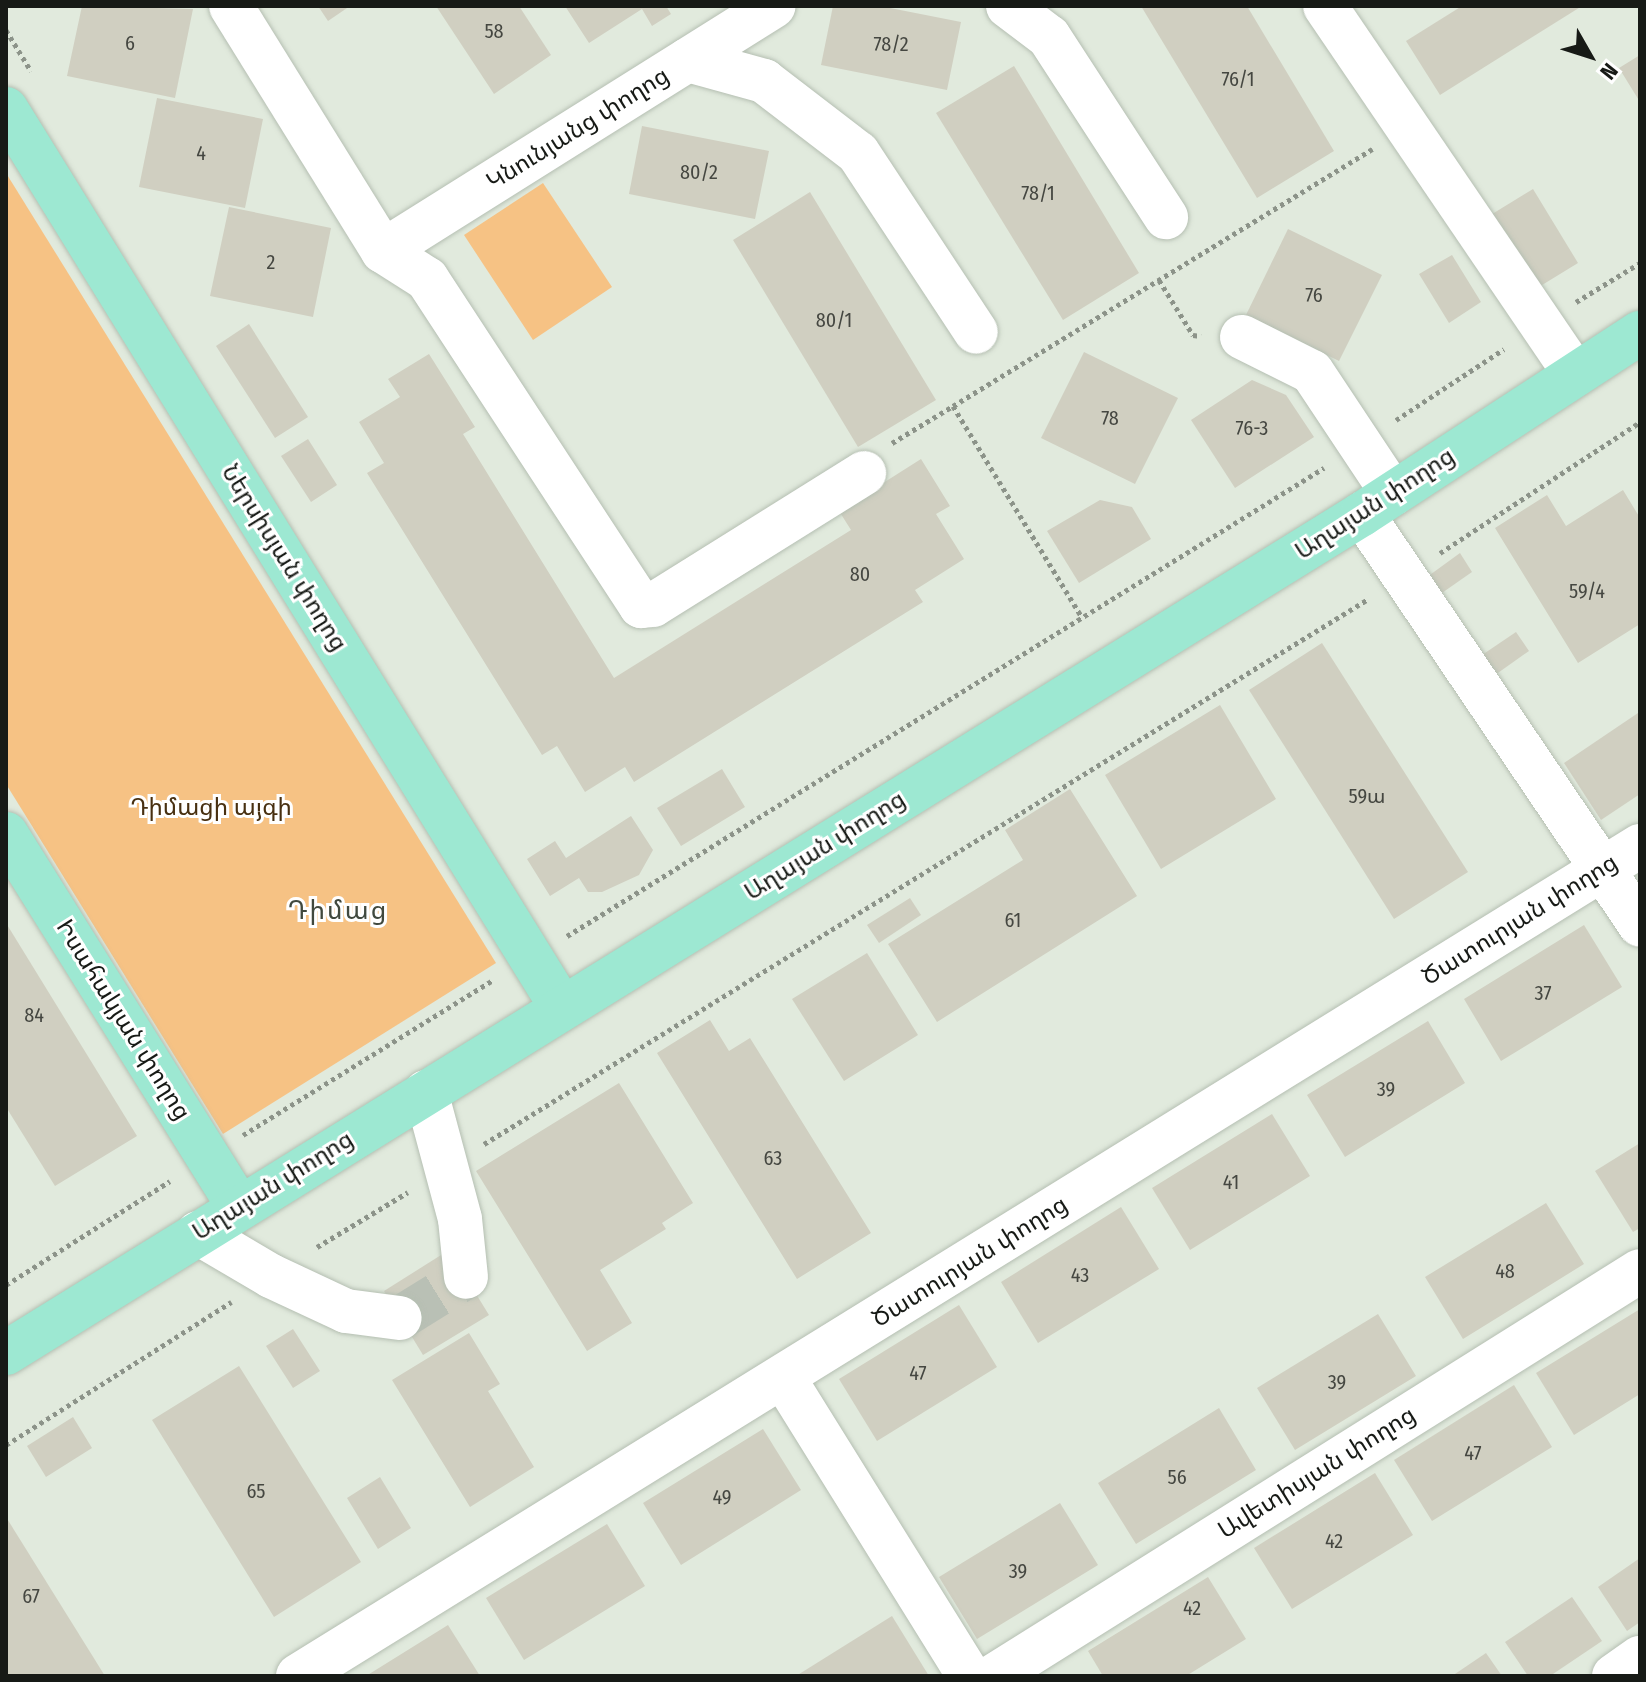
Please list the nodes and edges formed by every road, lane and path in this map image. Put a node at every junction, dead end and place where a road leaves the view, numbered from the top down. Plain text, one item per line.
1 (231, 6) edge
2 (773, 6) edge
3 (1008, 6) edge
4 (1325, 6) edge
5 (688, 60) junction
6 (6, 109) edge
7 (1407, 127) junction
8 (1166, 217) dead end
9 (383, 251) junction
10 (1640, 263) edge
11 (1159, 280) junction
12 (1541, 324) junction
13 (976, 332) dead end
14 (1640, 333) edge
15 (1193, 335) dead end
16 (1242, 337) dead end
17 (1575, 374) junction
18 (953, 406) junction
19 (1640, 422) edge
20 (1360, 444) junction
21 (877, 459) joint
22 (1378, 504) junction
23 (1404, 577) junction
24 (1082, 617) junction
25 (6, 834) edge
26 (1640, 846) edge
27 (1601, 870) junction
28 (1640, 925) edge
29 (531, 957) junction
30 (562, 1008) junction
31 (426, 1092) junction
32 (208, 1157) junction
33 (447, 1167) junction
34 (239, 1207) junction
35 (198, 1233) junction
36 (1640, 1271) edge
37 (271, 1276) junction
38 (466, 1277) dead end
39 (6, 1285) edge
40 (400, 1318) tunnel mouth
41 (6, 1353) edge
42 (783, 1377) junction
43 (6, 1445) edge
44 (1640, 1658) edge
45 (298, 1676) edge
46 (969, 1676) edge
47 (994, 1676) edge
48 (1614, 1676) edge

1 - 9 street
2 - 5 street, Կնունյանց փողոց
3 - 8 street
4 - 7 street
5 - 9 street, Կնունյանց փողոց
5 - 13 street
6 - 29 main road, Ներսիսյան փողոց
7 - 11 path
7 - 12 street
9 - 21 street
10 - 12 path
11 - 15 path
11 - 18 path
12 - 17 street
12 - 20 path
14 - 17 main road, Աղայան փողոց
16 - 20 street
17 - 22 main road, Աղայան փողոց
18 - 21 path
18 - 24 path
19 - 23 path
20 - 22 street
20 - 24 path
22 - 23 street
22 - 30 main road, Աղայան փողոց
23 - 27 street
23 - 33 path
24 - 29 path
25 - 32 main road, Իսահակյան փողոց
26 - 27 street, Ծատուրյան փողոց
27 - 28 street
27 - 42 street, Ծատուրյան փողոց
29 - 30 main road, Ներսիսյան փողոց
29 - 32 path
30 - 31 main road, Աղայան փողոց
31 - 33 street
31 - 34 main road, Աղայան փողոց
32 - 34 main road, Իսահակյան փողոց
32 - 39 path
33 - 37 path
33 - 38 street
34 - 35 main road, Աղայան փողոց
35 - 37 street
35 - 41 main road, Աղայան փողոց
36 - 47 street, Ավետիսյան փողոց
37 - 40 street
37 - 43 path
42 - 45 street, Ծատուրյան փողոց
42 - 46 street
44 - 48 street

